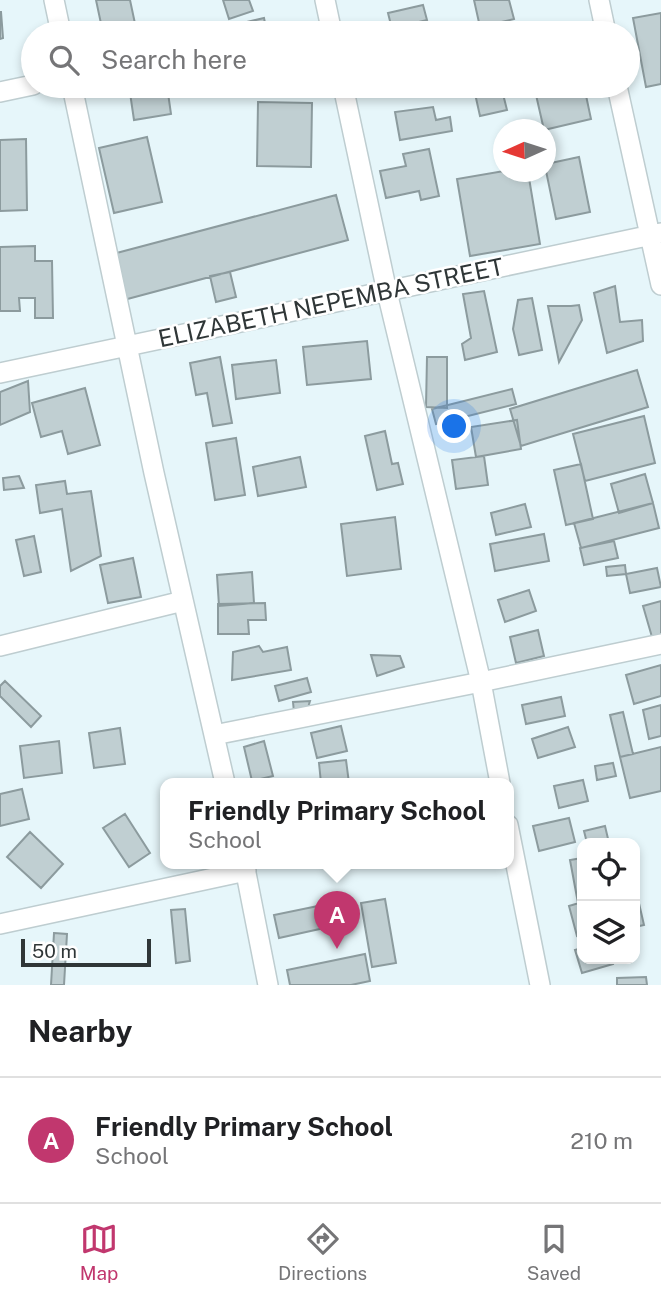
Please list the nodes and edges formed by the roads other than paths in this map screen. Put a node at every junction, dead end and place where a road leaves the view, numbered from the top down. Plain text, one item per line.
1 (54, 0) edge
2 (325, 0) edge
3 (599, 0) edge
4 (58, 21) edge
5 (329, 21) edge
6 (603, 21) edge
7 (21, 88) edge
8 (0, 92) edge
9 (75, 98) edge
10 (346, 98) edge
11 (620, 98) edge
12 (655, 235) edge
13 (661, 285) edge
14 (387, 292) junction
15 (128, 346) junction
16 (0, 373) edge
17 (183, 601) junction
18 (661, 644) edge
19 (0, 646) edge
20 (481, 682) junction
21 (214, 735) junction
22 (224, 778) edge
23 (499, 778) edge
24 (514, 851) edge
25 (236, 869) edge
26 (245, 869) edge
27 (0, 924) edge
28 (268, 985) edge
29 (540, 985) edge

1 - 4 street
2 - 5 street
3 - 6 street
7 - 8 street
9 - 15 street
10 - 14 street
11 - 12 street
12 - 13 street
12 - 14 street, ELIZABETH NEPEMBA STREET
14 - 15 street, ELIZABETH NEPEMBA STREET
14 - 20 street
15 - 16 street, ELIZABETH NEPEMBA STREET
15 - 17 street
17 - 19 street
17 - 21 street
18 - 20 street
20 - 21 street
20 - 23 street
21 - 22 street
24 - 29 street
25 - 27 street
26 - 28 street

